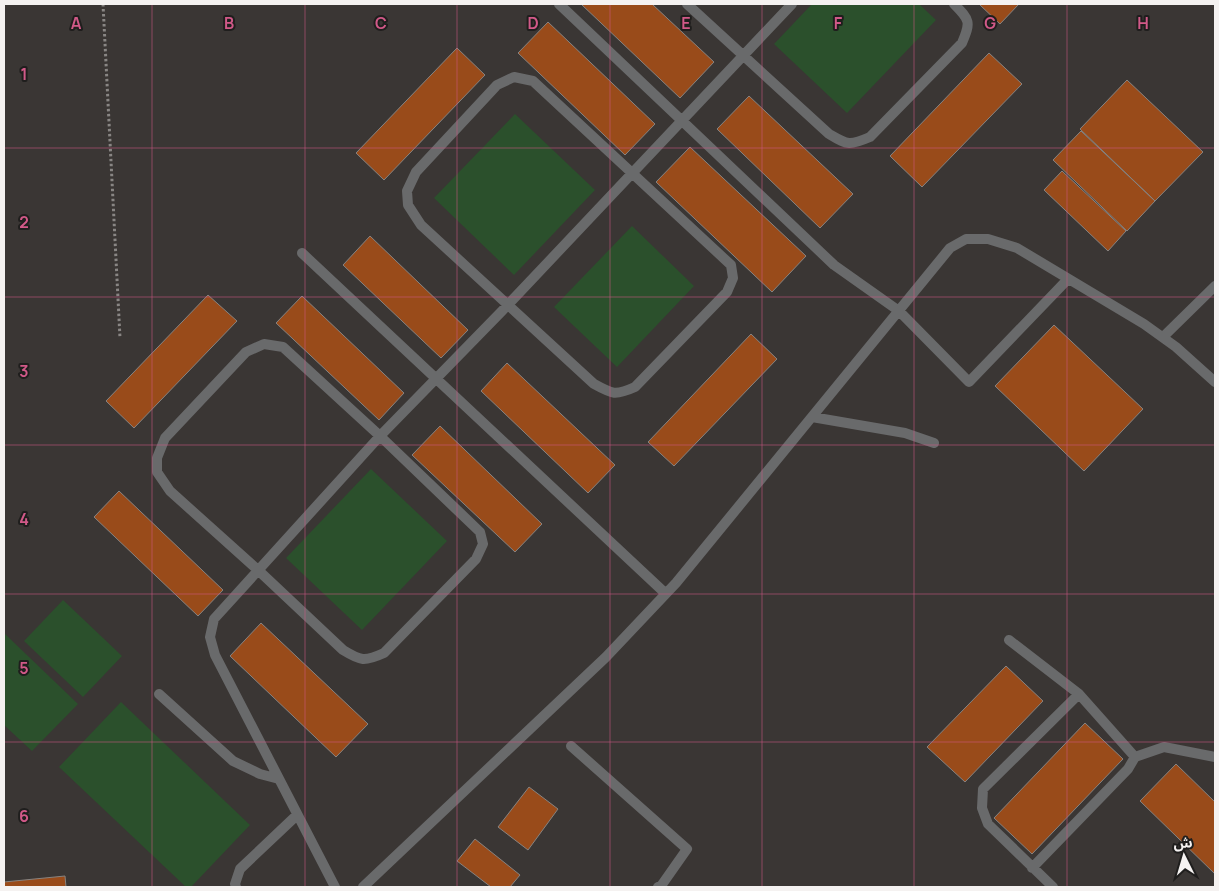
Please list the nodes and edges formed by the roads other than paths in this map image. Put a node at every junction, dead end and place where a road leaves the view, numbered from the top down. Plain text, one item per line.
1 (558, 4) edge
2 (687, 4) edge
3 (792, 4) edge
4 (954, 4) edge
5 (743, 56) junction
6 (682, 120) junction
7 (632, 172) junction
8 (302, 253) dead end
9 (1068, 279) junction
10 (1215, 286) edge
11 (508, 303) junction
12 (899, 311) junction
13 (1163, 337) junction
14 (437, 378) junction
15 (1215, 382) edge
16 (812, 416) junction
17 (380, 436) junction
18 (934, 443) dead end
19 (259, 571) junction
20 (666, 593) junction
21 (1009, 640) dead end
22 (159, 694) dead end
23 (1079, 694) junction
24 (571, 746) dead end
25 (1135, 757) junction
26 (1215, 757) edge
27 (279, 779) junction
28 (297, 815) junction
29 (1032, 868) junction
30 (236, 887) edge
31 (335, 887) edge
32 (363, 887) edge
33 (658, 887) edge
34 (1053, 887) edge

1 - 6 lane
2 - 5 lane
3 - 5 lane
4 - 5 lane
5 - 6 lane
6 - 7 lane
6 - 12 lane
7 - 11 lane
7 - 11 lane
7 - 11 lane
8 - 14 lane
9 - 12 lane
9 - 12 lane
9 - 13 lane
10 - 13 lane
11 - 14 lane
12 - 16 lane
13 - 15 lane
14 - 17 lane
14 - 20 lane
16 - 18 lane
16 - 20 lane
17 - 19 lane
17 - 19 lane
17 - 19 lane
19 - 27 lane
20 - 32 lane
21 - 23 lane
22 - 27 lane
23 - 25 lane
23 - 29 lane
24 - 33 lane
25 - 26 lane
25 - 29 lane
27 - 28 lane
28 - 30 lane
28 - 31 lane
29 - 34 lane

